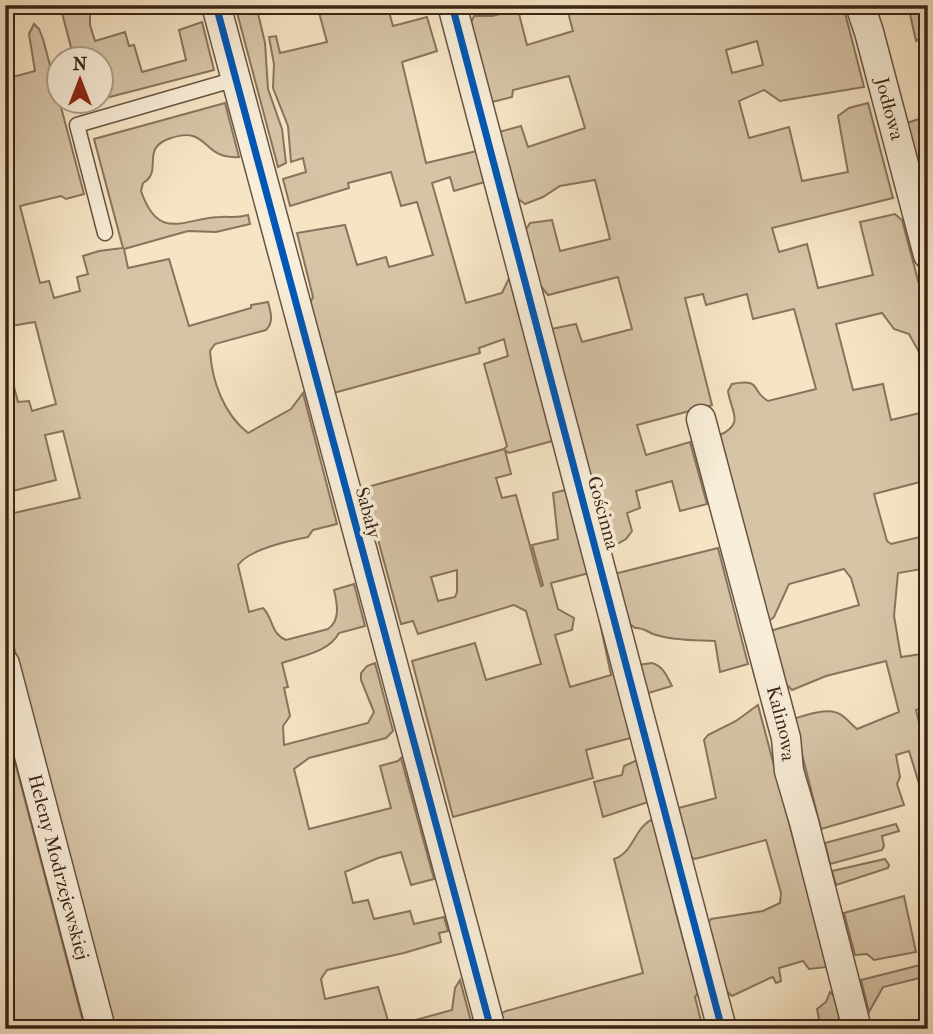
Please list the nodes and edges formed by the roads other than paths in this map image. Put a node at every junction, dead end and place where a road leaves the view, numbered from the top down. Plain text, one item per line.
1 (216, 5) edge
2 (452, 5) edge
3 (860, 5) edge
4 (236, 79) junction
5 (105, 233) dead end
6 (928, 255) edge
7 (701, 419) dead end
8 (5, 664) edge
9 (101, 1029) edge
10 (492, 1029) edge
11 (722, 1029) edge
12 (857, 1029) edge

1 - 4 street, Sabały
2 - 11 street, Gościnna
3 - 6 street, Jodłowa
4 - 5 lane
4 - 10 street, Sabały
7 - 12 street, Kalinowa
8 - 9 street, Heleny Modrzejewskiej

